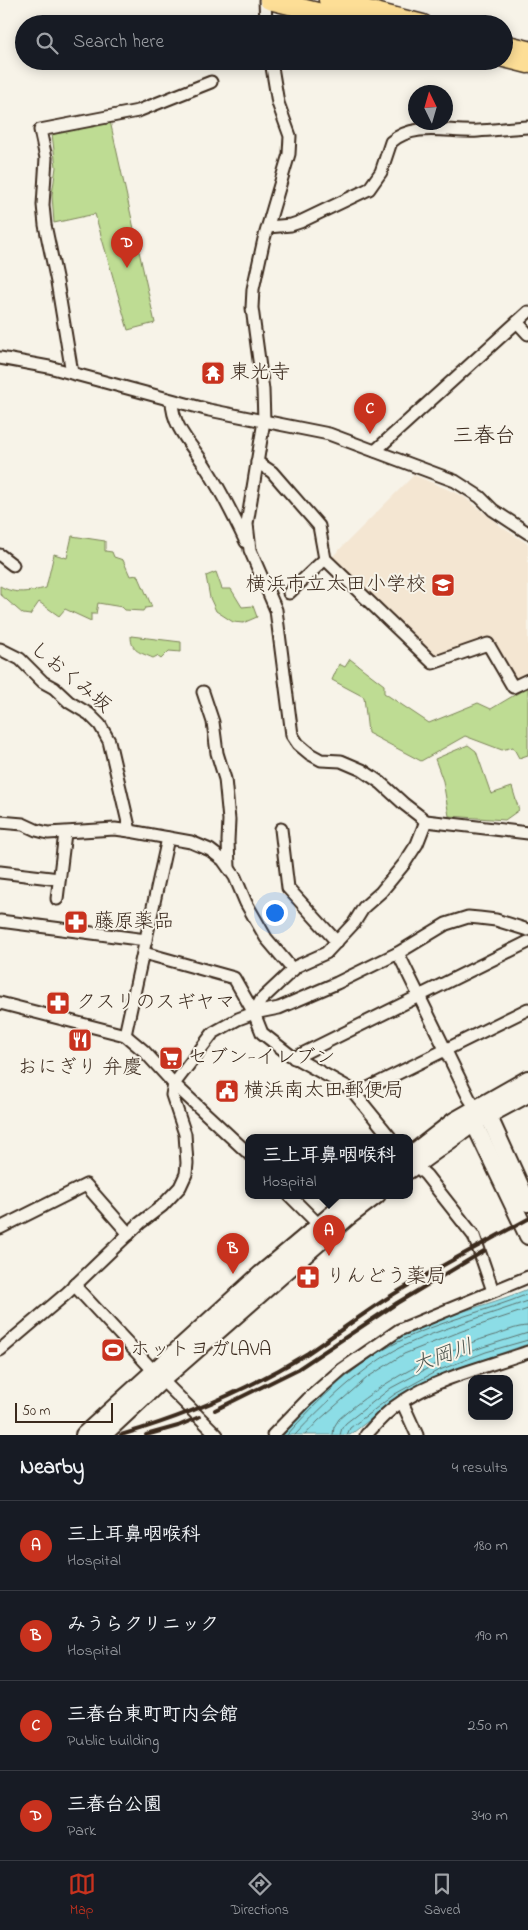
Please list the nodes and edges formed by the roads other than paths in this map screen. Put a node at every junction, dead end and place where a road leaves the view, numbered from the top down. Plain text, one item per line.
1 (328, 0) edge
2 (266, 10) edge
3 (302, 15) edge
4 (387, 15) edge
5 (513, 46) edge
6 (528, 50) edge
7 (513, 60) edge
8 (528, 64) edge
9 (272, 70) edge
10 (211, 82) dead end
11 (528, 127) edge
12 (268, 227) junction
13 (528, 312) edge
14 (517, 322) junction
15 (528, 334) edge
16 (0, 358) edge
17 (72, 373) junction
18 (172, 401) junction
19 (264, 421) junction
20 (375, 451) junction
21 (257, 462) junction
22 (527, 531) edge
23 (250, 550) junction
24 (0, 555) edge
25 (325, 559) junction
26 (13, 565) dead end
27 (289, 593) dead end
28 (0, 649) edge
29 (528, 680) edge
30 (203, 692) dead end
31 (426, 821) junction
32 (0, 822) edge
33 (281, 829) dead end
34 (130, 831) junction
35 (65, 833) junction
36 (528, 833) edge
37 (168, 838) junction
38 (228, 868) junction
39 (0, 872) edge
40 (59, 879) junction
41 (56, 899) dead end
42 (0, 921) edge
43 (528, 930) edge
44 (146, 940) junction
45 (337, 942) junction
46 (528, 942) edge
47 (144, 953) junction
48 (398, 953) junction
49 (293, 970) junction
50 (419, 996) junction
51 (0, 1003) edge
52 (528, 1009) edge
53 (254, 1013) junction
54 (125, 1035) junction
55 (445, 1049) junction
56 (294, 1058) junction
57 (528, 1079) edge
58 (174, 1084) junction
59 (356, 1094) junction
60 (528, 1094) edge
61 (479, 1116) junction
62 (388, 1134) edge
63 (245, 1150) edge
64 (413, 1163) edge
65 (413, 1165) edge
66 (293, 1199) edge
67 (351, 1199) edge
68 (371, 1199) edge
69 (528, 1203) edge
70 (0, 1228) edge
71 (324, 1230) junction
72 (129, 1234) junction
73 (528, 1236) edge
74 (528, 1276) edge
75 (74, 1285) junction
76 (493, 1291) junction
77 (0, 1350) edge
78 (528, 1352) edge
79 (159, 1375) junction
80 (402, 1402) junction
81 (207, 1426) junction
82 (84, 1435) edge
83 (102, 1435) edge
84 (198, 1435) edge
85 (217, 1435) edge
86 (273, 1435) edge
87 (366, 1435) edge
88 (417, 1435) edge

1 - 4 main road
2 - 3 main road
5 - 6 main road
7 - 8 main road
9 - 12 street
10 - 17 street
11 - 12 street
12 - 19 street
13 - 14 street
14 - 15 street
14 - 20 street
16 - 17 street
17 - 18 street
18 - 19 street
18 - 23 street
19 - 20 street
19 - 21 street
20 - 22 street
21 - 23 street
21 - 25 street
23 - 31 street
24 - 26 street
25 - 27 street
25 - 29 street
28 - 34 street, しおくみ坂
30 - 38 street
31 - 36 street
31 - 45 street
32 - 35 street
33 - 45 street
34 - 35 street
34 - 37 street
35 - 40 street
37 - 38 street
37 - 44 street
38 - 49 street
39 - 40 street
40 - 41 street
42 - 44 street
43 - 48 street
44 - 47 street
45 - 49 street
46 - 50 street
47 - 53 street
47 - 54 street
48 - 50 street
48 - 53 street
49 - 53 street
50 - 55 street
50 - 56 street
51 - 54 street
52 - 55 street
53 - 56 street
53 - 58 street
54 - 58 street
55 - 59 street
55 - 61 street
56 - 59 street
57 - 61 main road
58 - 63 street
58 - 72 street
59 - 62 street
60 - 61 main road
61 - 64 main road
61 - 69 main road
61 - 73 main road
65 - 76 street
66 - 71 street
67 - 71 main road
68 - 71 main road
70 - 72 street
71 - 79 main road
72 - 75 street
74 - 76 street
75 - 77 street
75 - 79 street
76 - 86 street
78 - 80 street
79 - 81 street
79 - 82 main road
79 - 83 main road
80 - 87 street
80 - 88 street
81 - 84 street
81 - 85 street

